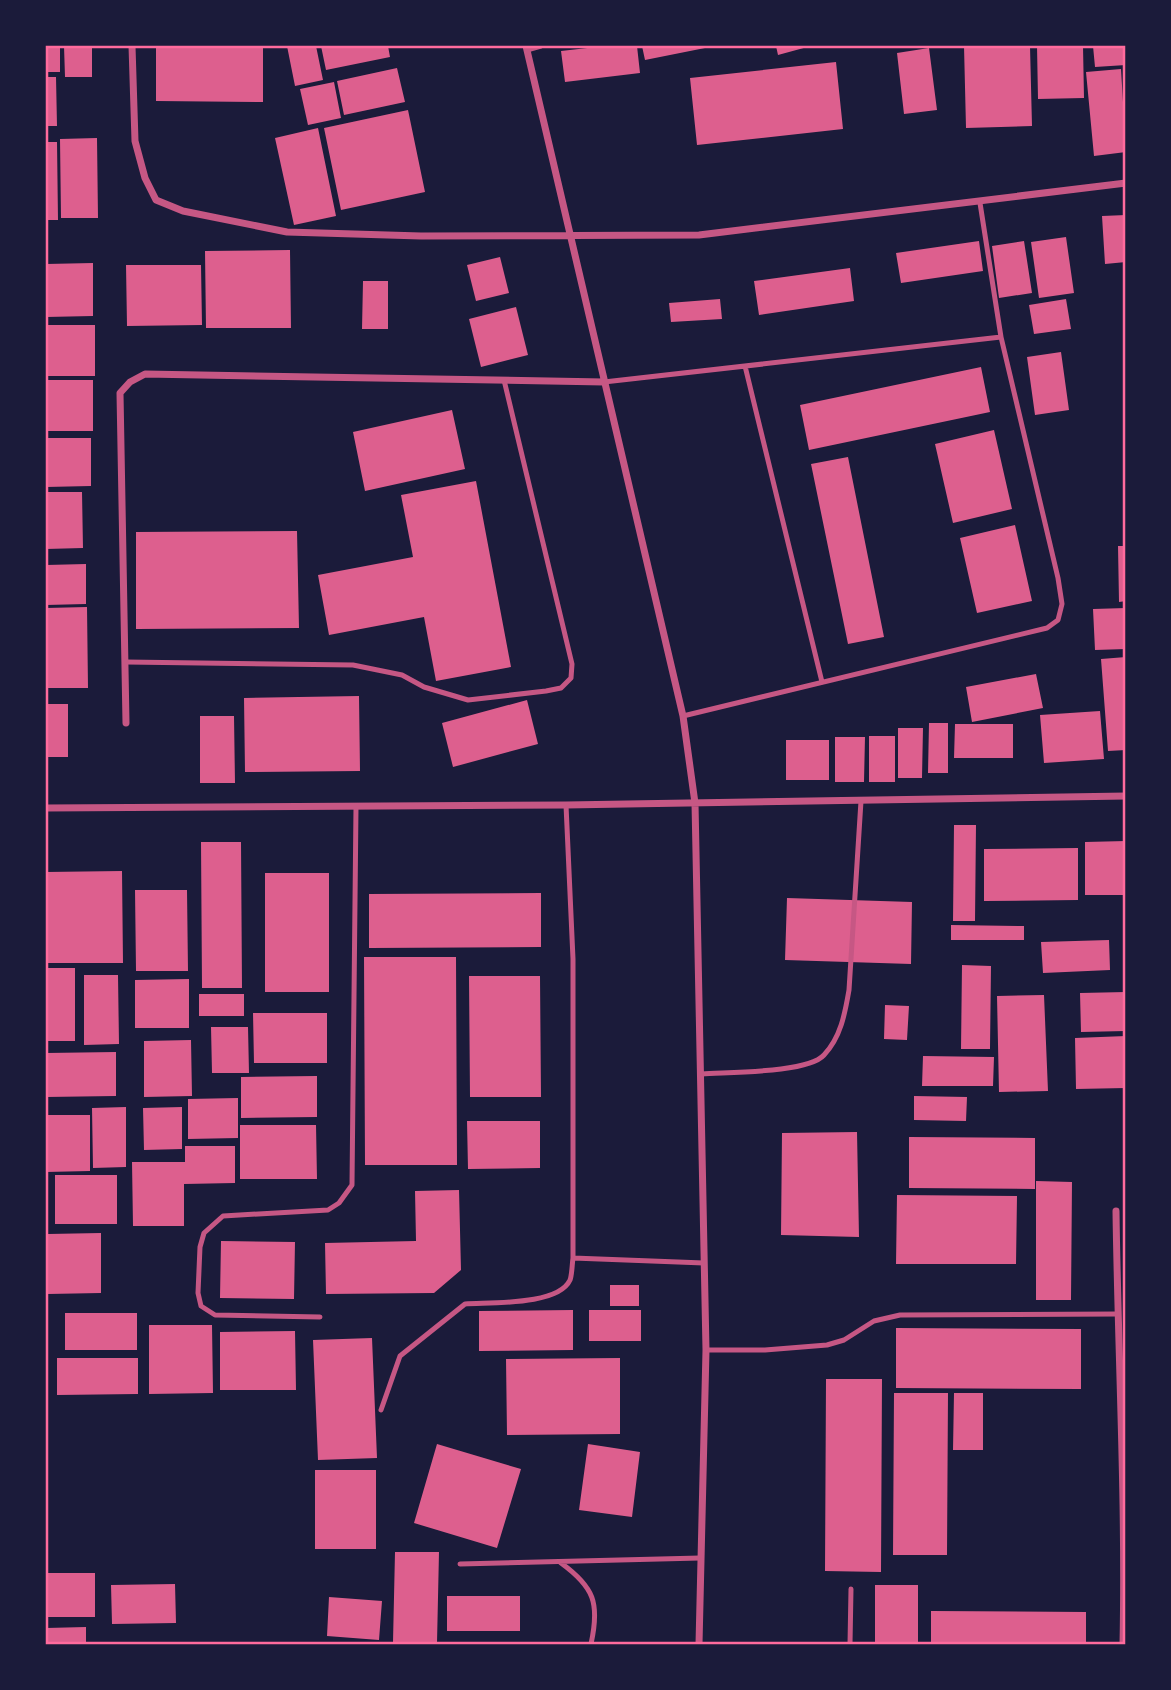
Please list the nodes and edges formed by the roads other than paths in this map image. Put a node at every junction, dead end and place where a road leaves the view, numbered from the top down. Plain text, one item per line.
1 (132, 46) edge
2 (541, 46) edge
3 (527, 48) edge
4 (1125, 183) edge
5 (980, 203) junction
6 (569, 234) junction
7 (1001, 337) junction
8 (745, 366) junction
9 (504, 380) junction
10 (604, 382) junction
11 (126, 662) junction
12 (822, 682) junction
13 (683, 716) junction
14 (126, 723) dead end
15 (1125, 796) edge
16 (861, 801) junction
17 (695, 803) junction
18 (566, 805) junction
19 (356, 807) junction
20 (46, 808) edge
21 (702, 1074) junction
22 (1116, 1211) dead end
23 (573, 1258) junction
24 (704, 1263) junction
25 (1118, 1314) junction
26 (320, 1317) dead end
27 (706, 1350) junction
28 (381, 1410) dead end
29 (700, 1558) junction
30 (561, 1563) junction
31 (460, 1564) dead end
32 (851, 1589) dead end
33 (591, 1644) edge
34 (699, 1644) edge
35 (850, 1644) edge
36 (1123, 1644) edge

1 - 6 street
2 - 3 lane
3 - 6 street
4 - 5 street
5 - 6 street
5 - 7 lane
6 - 10 street
7 - 8 lane
7 - 12 lane
8 - 10 lane
8 - 12 lane
9 - 10 street
9 - 11 street
9 - 11 lane
10 - 13 street
11 - 14 street
12 - 13 lane
13 - 17 street
15 - 16 street
16 - 17 street
16 - 21 lane
17 - 18 street
17 - 21 street
18 - 19 street
18 - 23 lane
19 - 20 street
19 - 26 lane
21 - 24 street
22 - 25 street
23 - 24 lane
23 - 28 lane
24 - 27 street
25 - 27 lane
25 - 36 street
27 - 29 street
29 - 30 lane
29 - 34 street
30 - 31 lane
30 - 33 lane
32 - 35 lane

